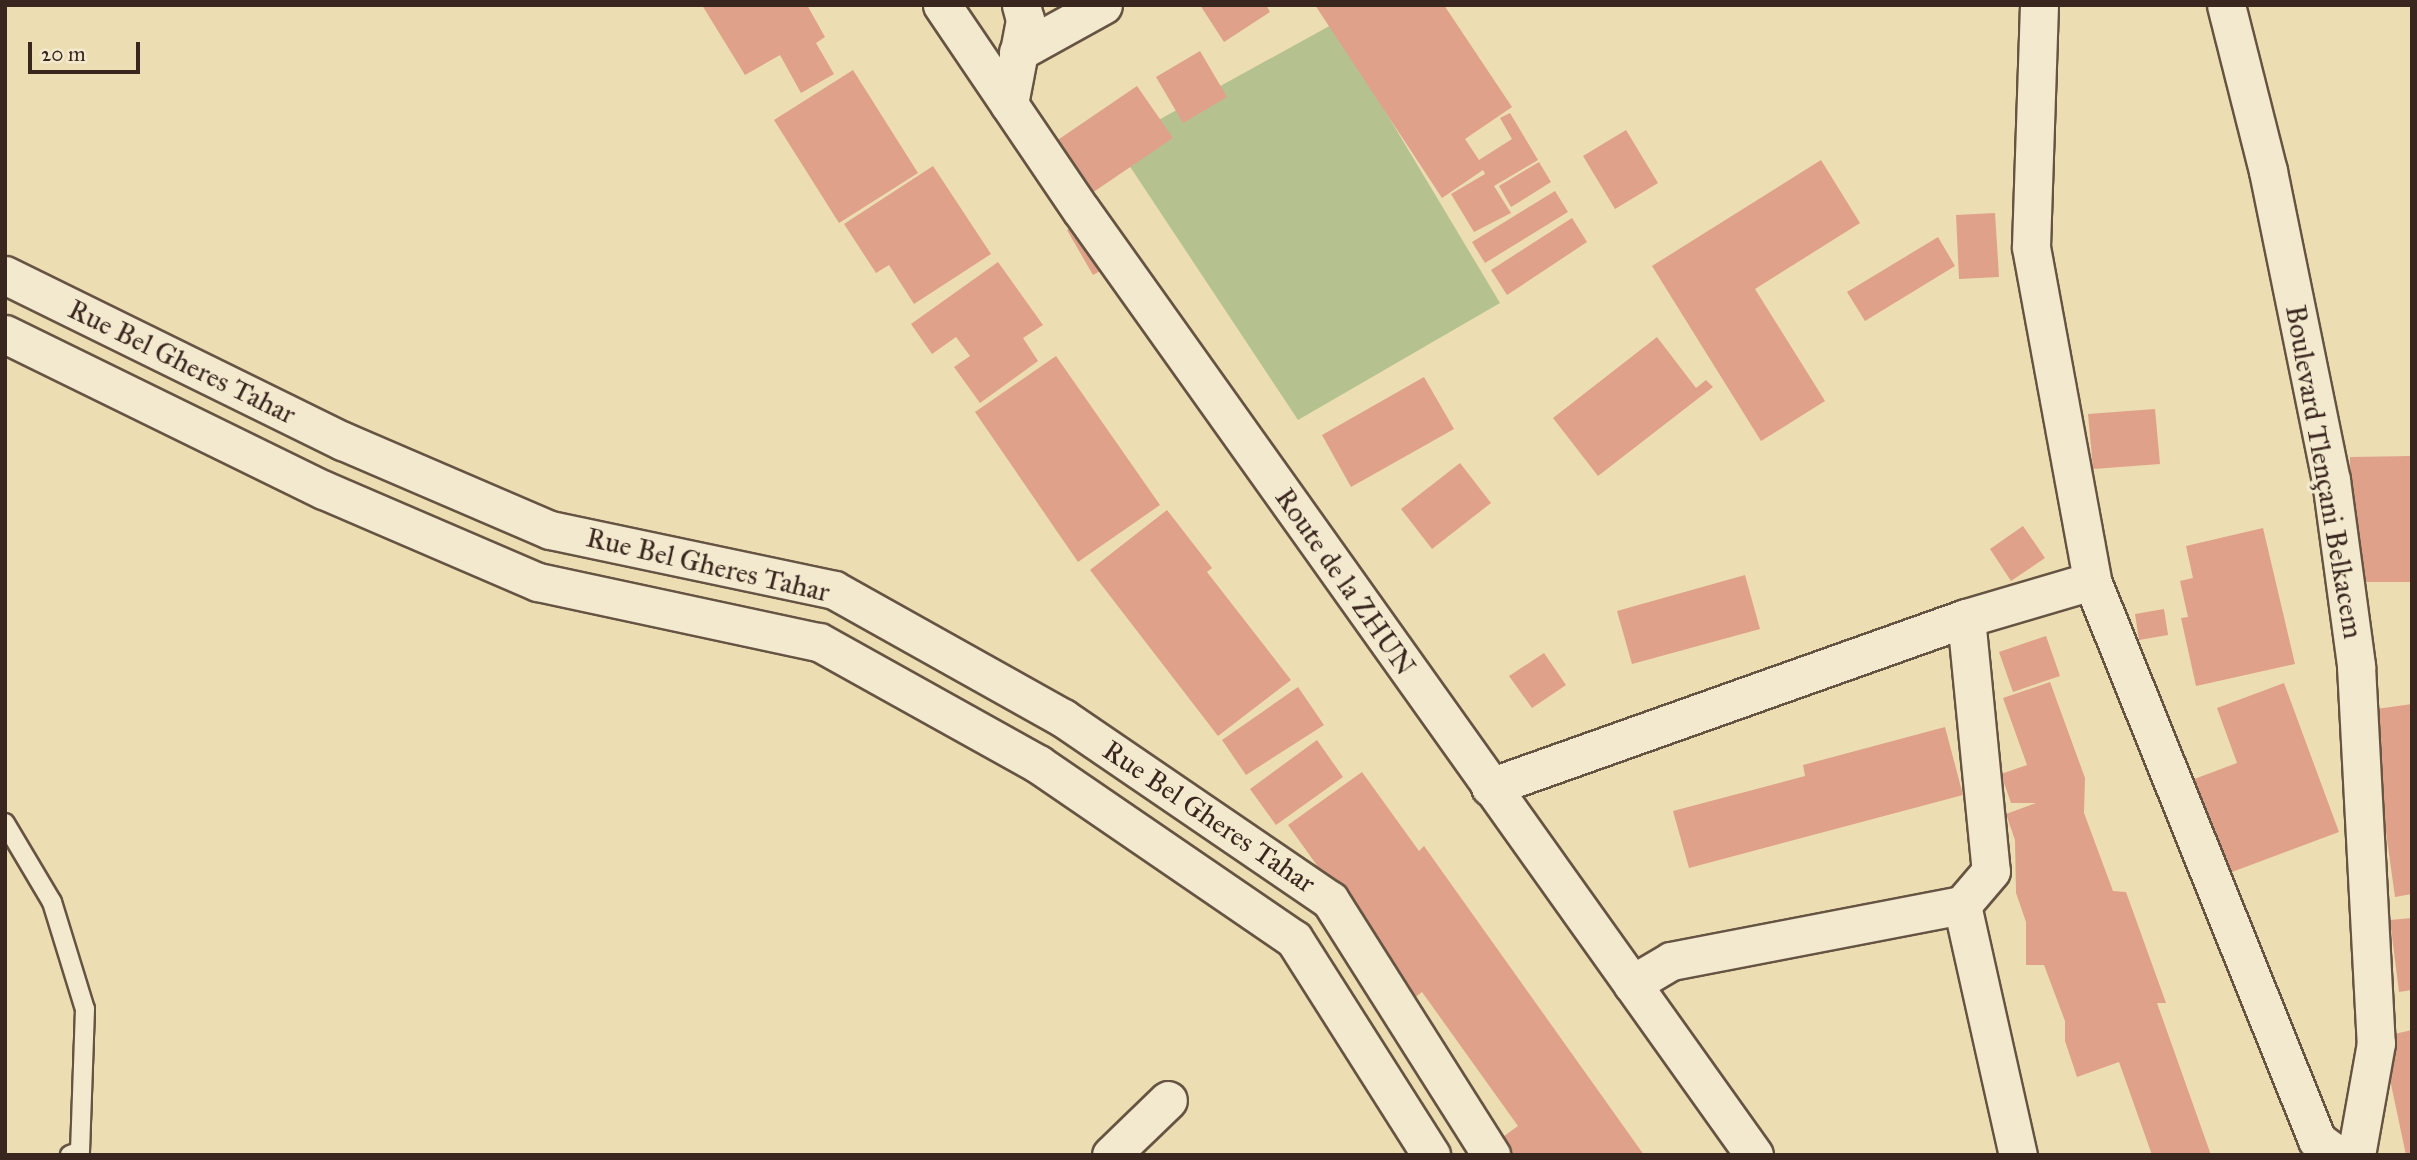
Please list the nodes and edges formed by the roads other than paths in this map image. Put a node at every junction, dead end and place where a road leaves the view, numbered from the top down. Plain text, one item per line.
1 (942, 5) edge
2 (1021, 5) edge
3 (1103, 5) edge
4 (2039, 5) edge
5 (2226, 5) edge
6 (1018, 52) junction
7 (1009, 104) junction
8 (5, 275) edge
9 (5, 334) edge
10 (2092, 580) junction
11 (1966, 618) junction
12 (1490, 787) junction
13 (5, 823) edge
14 (1962, 905) junction
15 (1632, 984) junction
16 (1168, 1100) dead end
17 (70, 1155) edge
18 (1111, 1155) edge
19 (1431, 1155) edge
20 (1492, 1155) edge
21 (1754, 1155) edge
22 (2018, 1155) edge
23 (2338, 1155) edge
24 (2356, 1155) edge

1 - 7 street, Route de la ZHUN
2 - 6 street
3 - 6 street
4 - 10 street
5 - 24 street, Boulevard Tlençani Belkacem
6 - 7 street
7 - 12 street, Route de la ZHUN
8 - 20 street, Rue Bel Gheres Tahar
9 - 19 street, Rue Bel Gheres Tahar
10 - 11 street
10 - 23 street
11 - 12 street
11 - 14 street
12 - 15 street, Route de la ZHUN
13 - 17 lane
14 - 15 street
14 - 22 street
15 - 21 street, Route de la ZHUN
16 - 18 street

